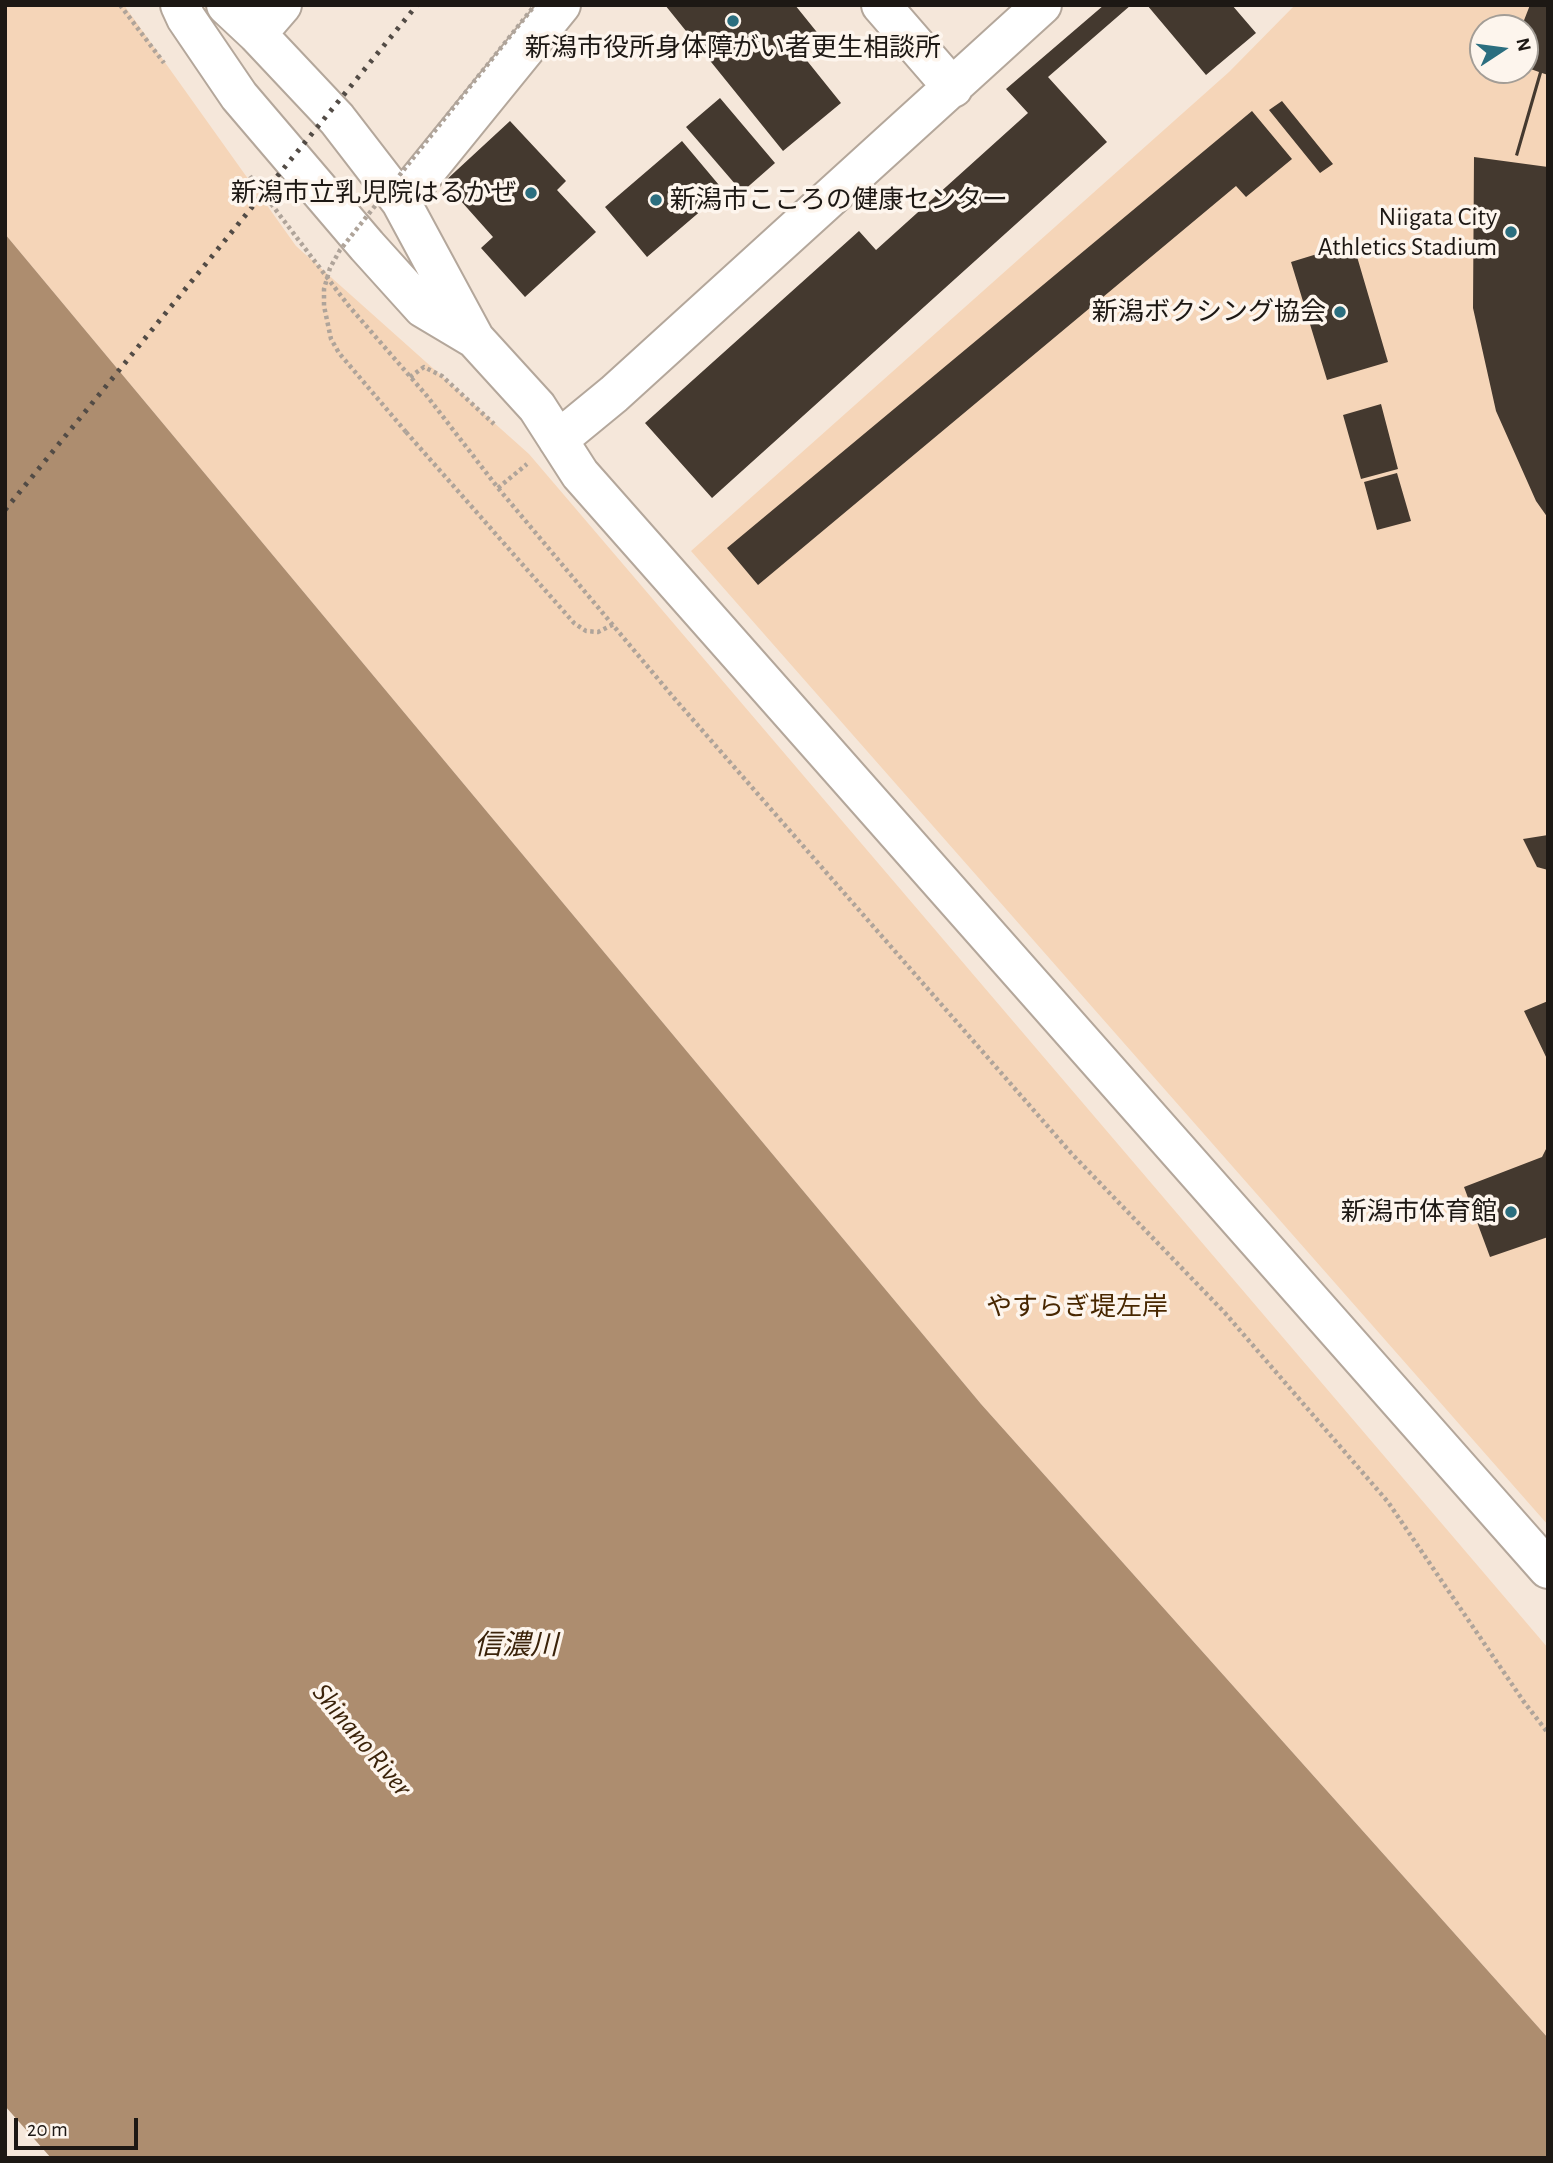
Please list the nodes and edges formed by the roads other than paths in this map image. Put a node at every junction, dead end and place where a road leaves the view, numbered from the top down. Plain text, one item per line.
1 (180, 5) edge
2 (226, 5) edge
3 (282, 5) edge
4 (561, 5) edge
5 (881, 5) edge
6 (1042, 5) edge
7 (257, 34) junction
8 (953, 88) junction
9 (401, 202) junction
10 (475, 339) junction
11 (544, 450) junction
12 (1548, 1569) edge

1 - 10 street
2 - 7 street
3 - 7 street
4 - 9 street
5 - 8 street
6 - 8 street
7 - 9 street
8 - 11 street
9 - 10 street
10 - 11 street
11 - 12 street

